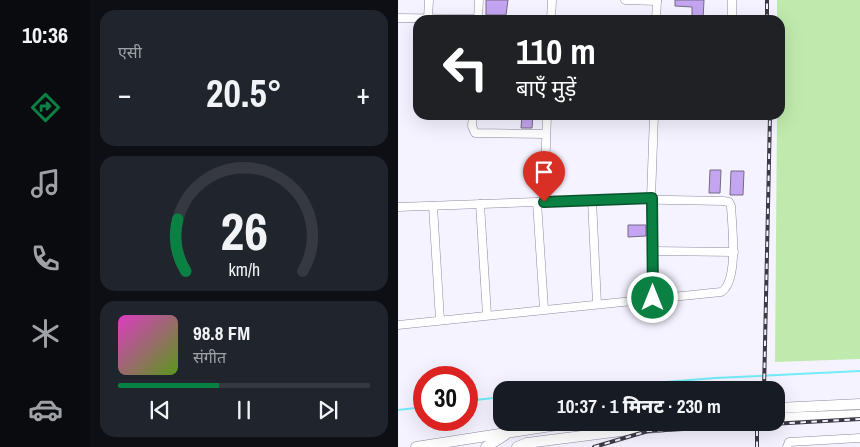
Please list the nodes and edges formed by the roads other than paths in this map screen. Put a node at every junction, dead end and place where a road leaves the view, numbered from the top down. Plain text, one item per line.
1 (429, 0) edge
2 (478, 0) edge
3 (552, 0) edge
4 (625, 0) edge
5 (732, 0) edge
6 (657, 1) edge
7 (428, 15) edge
8 (478, 15) edge
9 (551, 15) edge
10 (656, 15) edge
11 (732, 15) edge
12 (398, 18) edge
13 (413, 18) edge
14 (473, 120) edge
15 (547, 120) edge
16 (654, 120) edge
17 (546, 134) junction
18 (652, 198) junction
19 (592, 200) junction
20 (540, 202) junction
21 (480, 204) junction
22 (433, 206) junction
23 (398, 207) edge
24 (652, 251) junction
25 (734, 252) junction
26 (653, 298) junction
27 (597, 304) junction
28 (544, 309) junction
29 (487, 315) junction
30 (440, 320) junction
31 (398, 325) edge
32 (860, 404) edge
33 (785, 408) edge
34 (860, 414) edge
35 (785, 418) edge
36 (518, 431) edge
37 (621, 431) edge
38 (513, 432) junction
39 (860, 438) edge
40 (839, 443) edge
41 (416, 447) edge
42 (486, 447) edge
43 (518, 447) edge
44 (787, 447) edge

1 - 7 street
2 - 8 street
3 - 9 street
4 - 6 street
5 - 11 street
6 - 10 street
12 - 13 street
14 - 17 street
15 - 17 street
16 - 18 street
17 - 20 street
18 - 19 street
18 - 24 street
18 - 25 street
19 - 20 street
19 - 27 street
20 - 21 street
20 - 28 street
21 - 22 street
21 - 29 street
22 - 23 street
22 - 30 street
24 - 25 street
24 - 26 street
25 - 26 street
26 - 27 street
27 - 28 street
28 - 29 street
29 - 30 street
30 - 31 street
32 - 33 main road
34 - 35 main road
36 - 38 main road
37 - 43 main road
38 - 41 main road
38 - 42 main road
39 - 40 street
40 - 44 street

